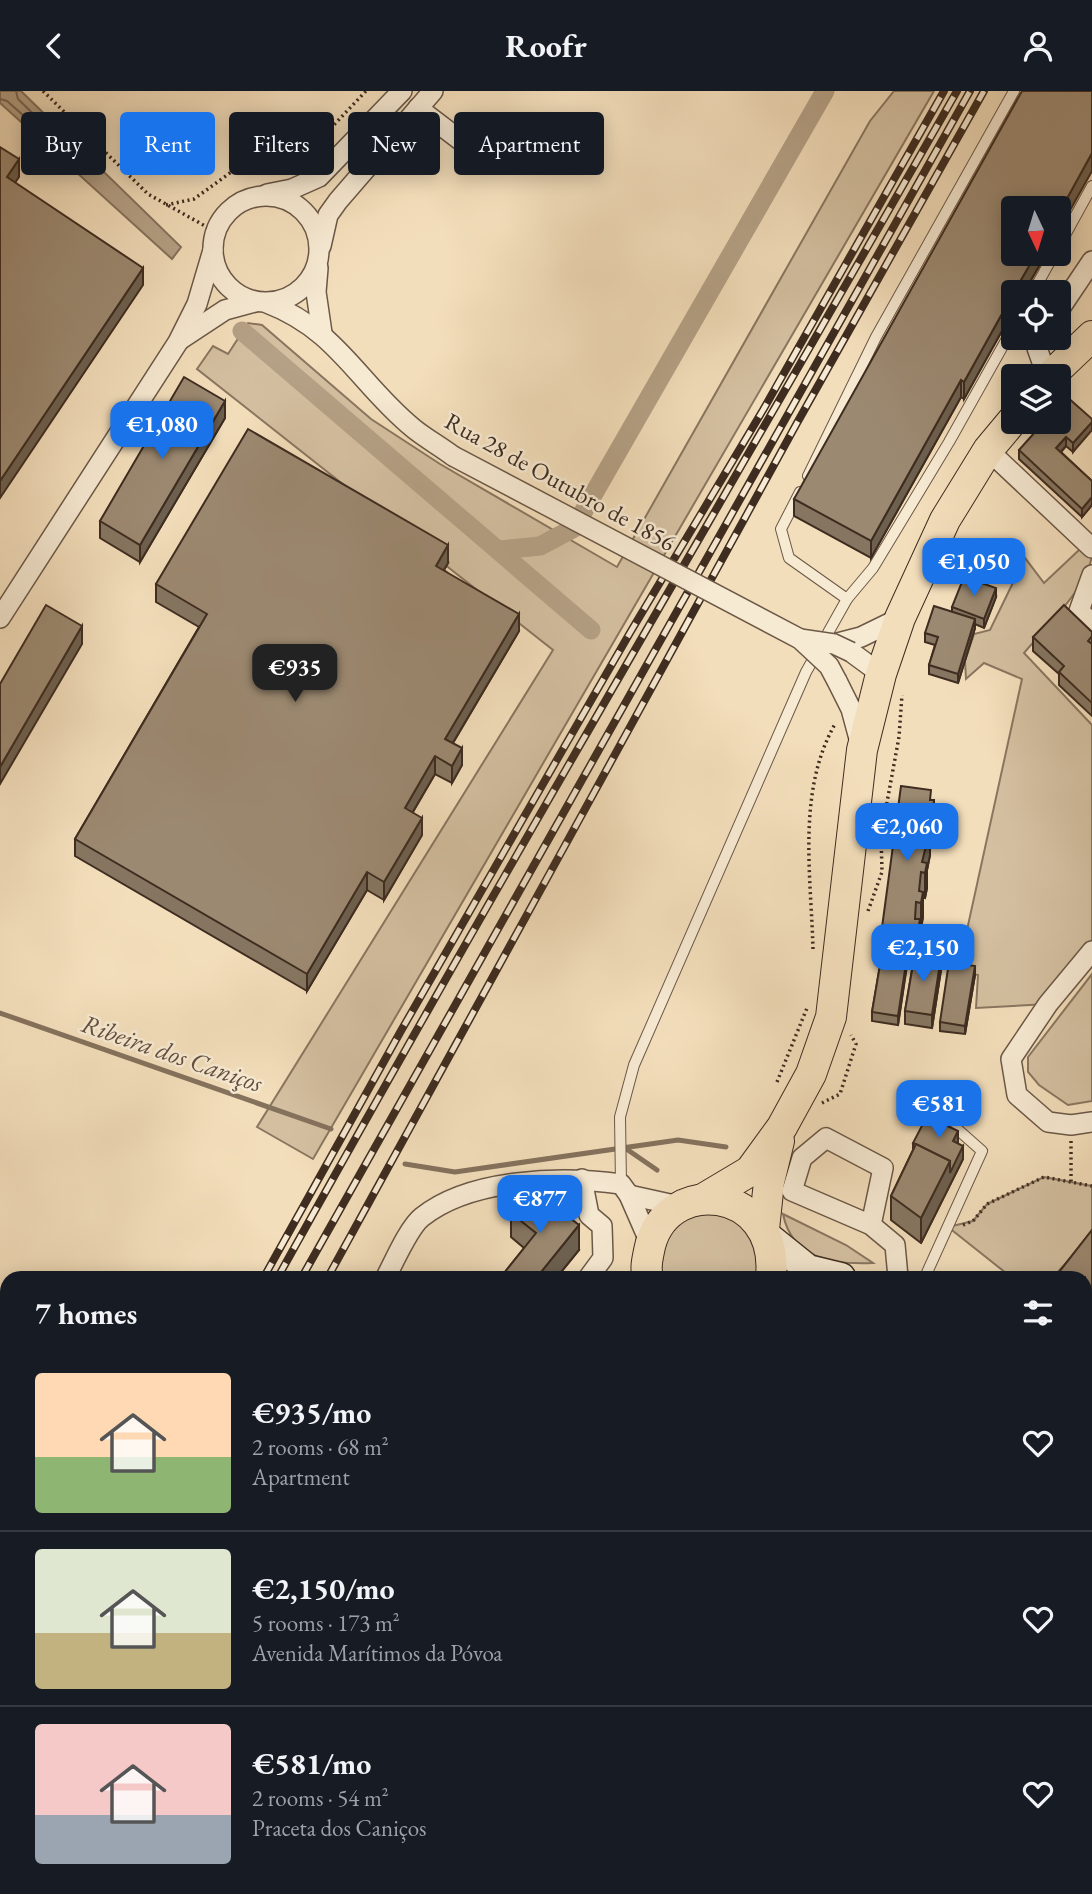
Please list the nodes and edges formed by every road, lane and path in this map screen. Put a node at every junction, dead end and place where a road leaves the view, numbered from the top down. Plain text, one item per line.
1 (43, 91) edge
2 (366, 91) edge
3 (433, 91) edge
4 (1014, 91) edge
5 (399, 92) edge
6 (418, 108) junction
7 (454, 135) edge
8 (1092, 186) edge
9 (254, 197) junction
10 (166, 205) junction
11 (1071, 224) edge
12 (214, 241) junction
13 (319, 260) junction
14 (1092, 261) edge
15 (1071, 292) edge
16 (261, 302) junction
17 (322, 333) junction
18 (1092, 335) edge
19 (178, 342) junction
20 (1001, 349) edge
21 (1061, 364) edge
22 (1001, 434) edge
23 (988, 450) junction
24 (1092, 548) edge
25 (1092, 575) edge
26 (847, 599) junction
27 (0, 618) edge
28 (900, 618) junction
29 (1092, 623) edge
30 (800, 639) junction
31 (849, 645) junction
32 (881, 674) junction
33 (862, 750) junction
34 (810, 797) dead end
35 (813, 950) dead end
36 (1092, 951) edge
37 (807, 1006) dead end
38 (777, 1083) dead end
39 (1092, 1122) edge
40 (1071, 1125) junction
41 (782, 1127) junction
42 (956, 1128) edge
43 (582, 1179) junction
44 (1071, 1183) junction
45 (1092, 1186) edge
46 (625, 1189) junction
47 (691, 1203) junction
48 (872, 1225) junction
49 (956, 1227) dead end
50 (765, 1232) junction
51 (646, 1267) edge
52 (389, 1271) edge
53 (593, 1271) edge
54 (772, 1271) edge
55 (816, 1271) edge
56 (897, 1271) edge
57 (928, 1271) edge

1 - 10 path
2 - 10 path
3 - 6 street
4 - 26 lane
5 - 9 street
6 - 7 street
6 - 13 street
8 - 11 lane
9 - 12 street
9 - 13 street
10 - 12 path
12 - 16 street
12 - 19 street
13 - 16 street
13 - 17 street
14 - 15 street
16 - 17 street, Rua 28 de Outubro de 1856
16 - 19 street
17 - 30 street, Rua 28 de Outubro de 1856, bridge
18 - 21 main road
19 - 27 street
20 - 26 lane
22 - 23 main road
23 - 24 street
23 - 28 main road
25 - 29 street
26 - 46 lane
28 - 31 street
28 - 32 main road
30 - 31 street, Rua 28 de Outubro de 1856, bridge
30 - 33 street, Rua 28 de Outubro de 1856, bridge
31 - 32 street, Rua 28 de Outubro de 1856
32 - 33 main road
33 - 41 main road
34 - 35 path
36 - 40 street
37 - 38 path
39 - 40 street
40 - 44 path
41 - 47 main road
41 - 50 main road
42 - 57 lane
43 - 46 street
43 - 52 street
43 - 53 street
44 - 45 path
44 - 49 path
46 - 47 street
46 - 51 street
47 - 50 main road
47 - 51 main road
48 - 48 street
48 - 56 street
50 - 54 main road
50 - 55 street

